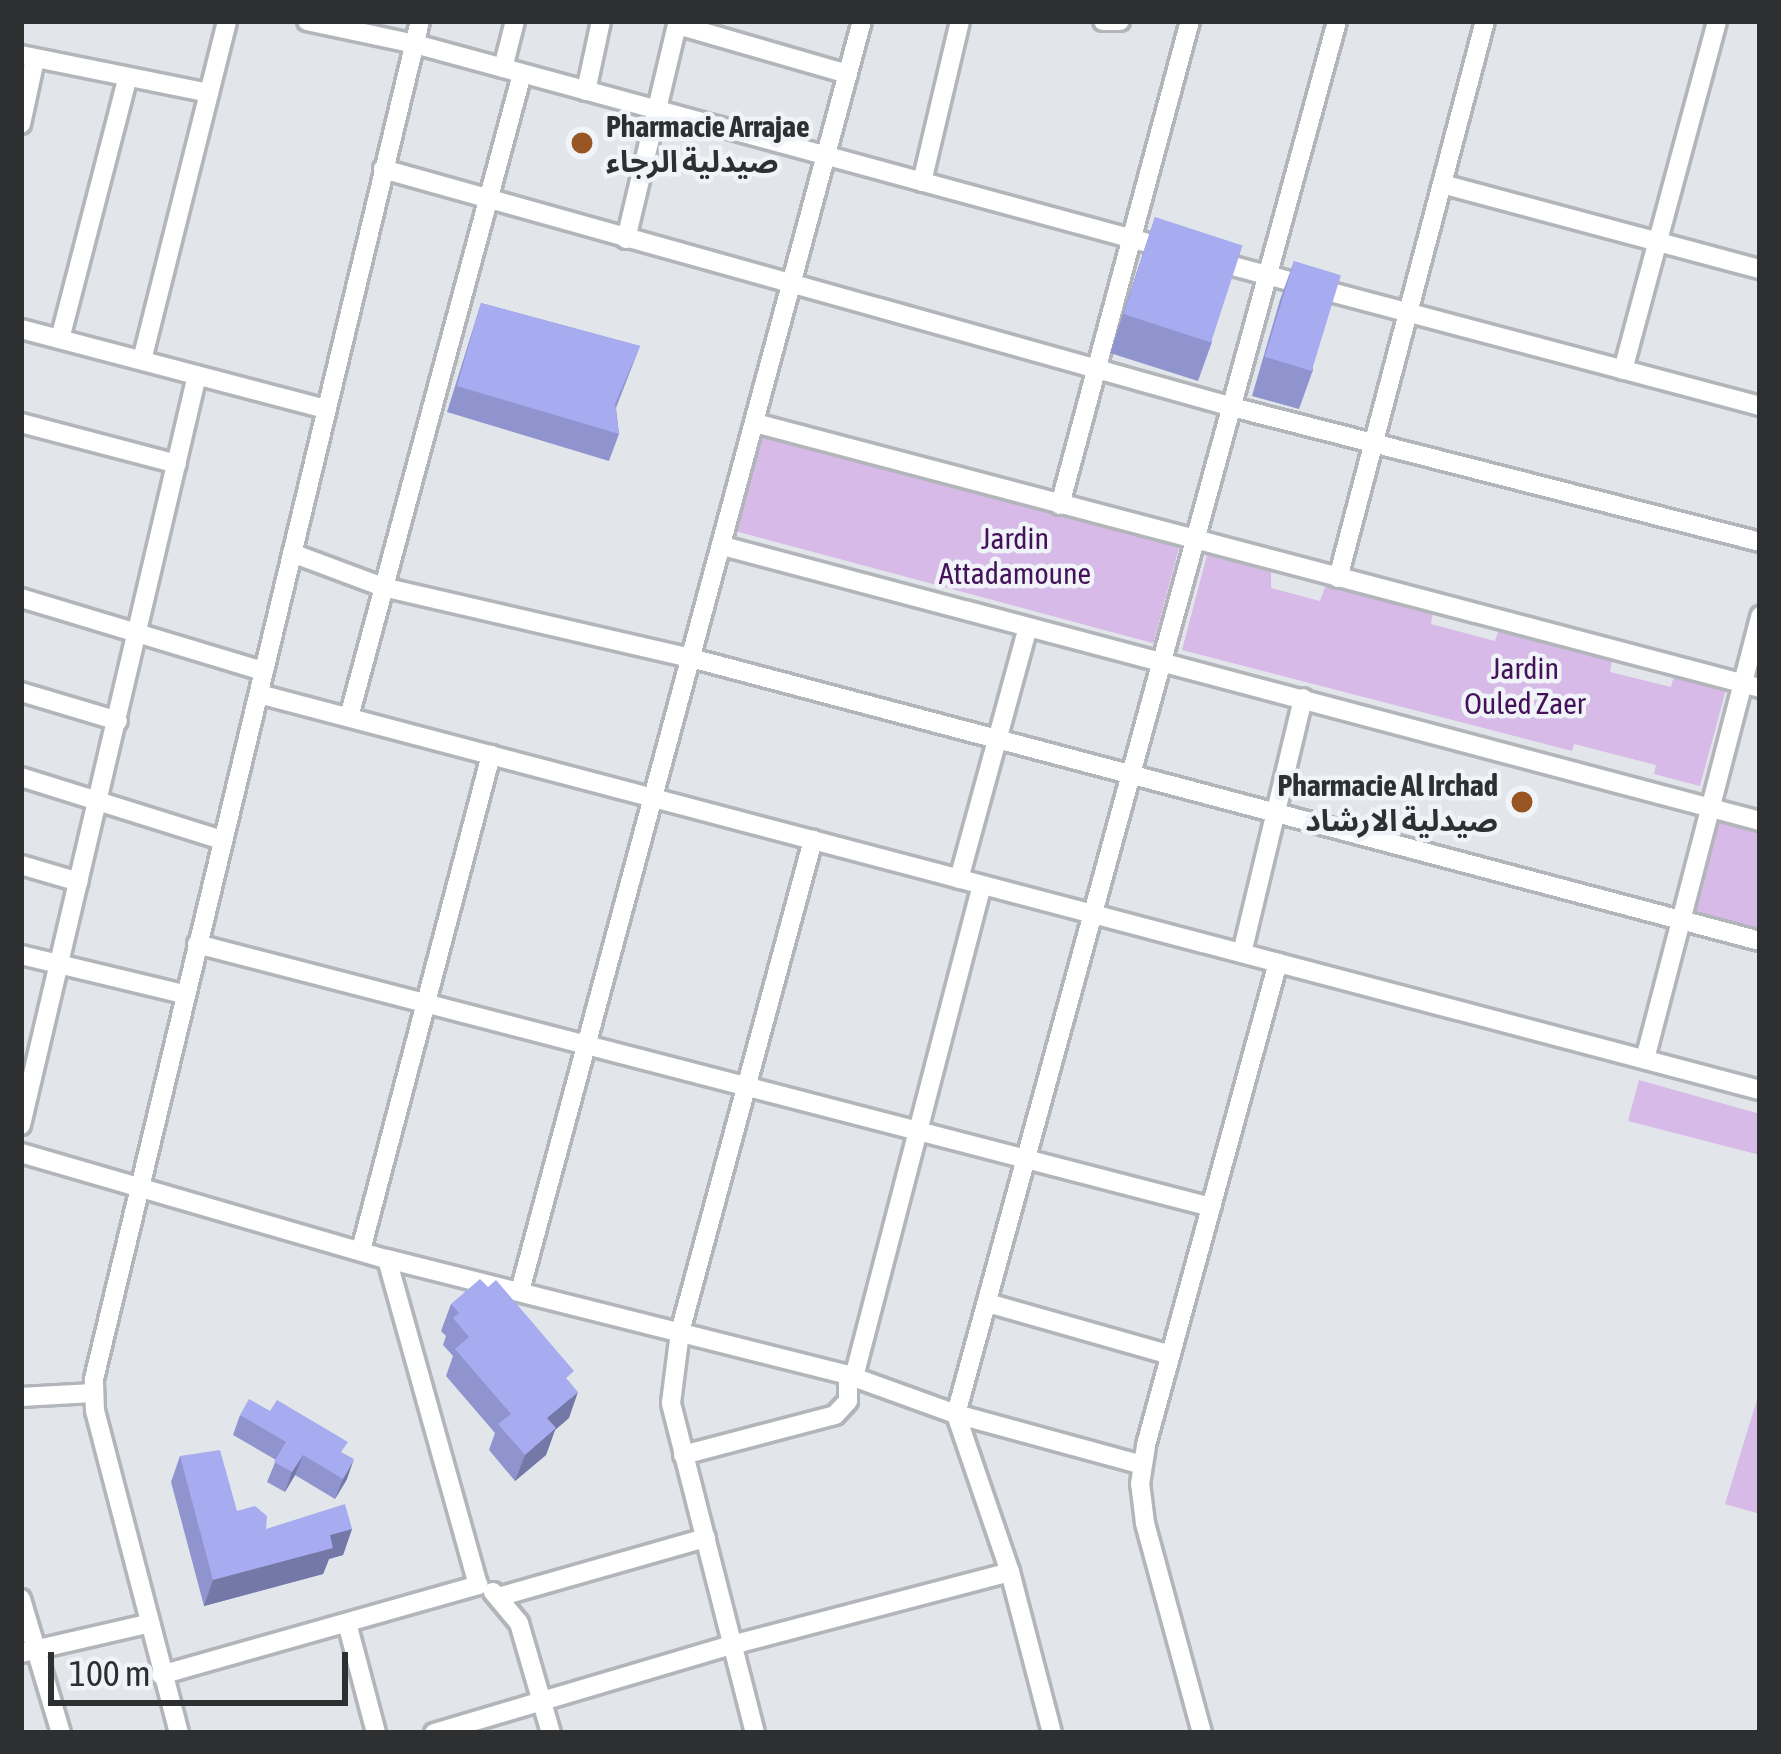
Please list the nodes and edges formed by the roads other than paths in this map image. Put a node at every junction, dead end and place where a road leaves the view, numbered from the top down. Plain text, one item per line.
1 (227, 21) edge
2 (308, 21) edge
3 (420, 21) edge
4 (514, 21) edge
5 (602, 21) edge
6 (862, 21) edge
7 (960, 21) edge
8 (1103, 21) edge
9 (1120, 21) edge
10 (1190, 21) edge
11 (1337, 21) edge
12 (1485, 21) edge
13 (1718, 21) edge
14 (678, 23) edge
15 (415, 44) junction
16 (28, 57) edge
17 (513, 71) junction
18 (848, 74) junction
19 (127, 79) junction
20 (586, 91) junction
21 (209, 93) junction
22 (658, 111) junction
23 (21, 124) edge
24 (826, 158) junction
25 (383, 169) junction
26 (922, 182) junction
27 (1442, 184) junction
28 (485, 196) junction
29 (1655, 238) junction
30 (626, 239) junction
31 (1135, 239) junction
32 (1180, 252) edge
33 (1202, 258) edge
34 (1760, 269) edge
35 (1270, 277) junction
36 (794, 285) junction
37 (1406, 314) junction
38 (21, 328) edge
39 (60, 339) junction
40 (142, 360) junction
41 (1099, 370) junction
42 (1623, 370) junction
43 (196, 375) junction
44 (1760, 406) edge
45 (323, 408) junction
46 (1236, 408) junction
47 (21, 423) edge
48 (755, 423) junction
49 (1372, 443) junction
50 (177, 464) junction
51 (1060, 505) junction
52 (1198, 542) junction
53 (1760, 542) edge
54 (723, 546) junction
55 (292, 553) junction
56 (1338, 578) junction
57 (382, 587) junction
58 (21, 598) edge
59 (1760, 616) edge
60 (1028, 628) junction
61 (138, 630) junction
62 (691, 658) junction
63 (1166, 664) junction
64 (263, 671) junction
65 (1751, 685) edge
66 (21, 692) edge
67 (259, 694) junction
68 (1303, 698) junction
69 (349, 717) junction
70 (118, 721) junction
71 (997, 739) junction
72 (491, 755) junction
73 (1135, 776) junction
74 (21, 777) edge
75 (651, 797) junction
76 (100, 798) junction
77 (1708, 808) junction
78 (1275, 812) junction
79 (1760, 821) edge
80 (222, 840) junction
81 (812, 840) junction
82 (21, 865) edge
83 (959, 879) junction
84 (79, 882) junction
85 (982, 885) junction
86 (1096, 914) junction
87 (1680, 920) junction
88 (1760, 940) edge
89 (197, 944) junction
90 (1242, 953) junction
91 (21, 956) edge
92 (60, 962) junction
93 (1278, 963) junction
94 (184, 994) junction
95 (428, 1002) junction
96 (586, 1047) junction
97 (1645, 1059) junction
98 (748, 1088) junction
99 (1760, 1090) edge
100 (21, 1125) edge
101 (918, 1132) junction
102 (21, 1153) edge
103 (1029, 1160) junction
104 (140, 1184) junction
105 (1211, 1207) junction
106 (361, 1250) junction
107 (387, 1259) junction
108 (520, 1292) junction
109 (988, 1303) junction
110 (680, 1332) junction
111 (1170, 1355) junction
112 (851, 1376) junction
113 (93, 1393) junction
114 (21, 1397) edge
115 (956, 1414) junction
116 (683, 1455) junction
117 (1142, 1465) junction
118 (706, 1538) junction
119 (1010, 1572) junction
120 (478, 1585) junction
121 (502, 1596) junction
122 (21, 1599) edge
123 (347, 1623) junction
124 (147, 1624) junction
125 (732, 1645) junction
126 (30, 1653) edge
127 (161, 1675) junction
128 (542, 1700) junction
129 (61, 1733) edge
130 (179, 1733) edge
131 (376, 1733) edge
132 (434, 1733) edge
133 (551, 1733) edge
134 (754, 1733) edge
135 (1052, 1733) edge
136 (1202, 1733) edge

1 - 21 street
2 - 15 street
3 - 15 street
4 - 17 street
5 - 20 street
6 - 18 street
7 - 26 street
8 - 9 street
10 - 31 street
11 - 35 street
12 - 27 street
13 - 29 street
14 - 18 street
14 - 22 street
15 - 17 street
15 - 25 street
16 - 19 street
16 - 23 street
17 - 20 street
17 - 28 street
18 - 24 street
19 - 21 street
19 - 39 street
20 - 22 street
21 - 40 street
22 - 24 street
22 - 30 street
24 - 26 street
24 - 36 street
25 - 28 street
25 - 45 street
26 - 31 street
27 - 29 street
27 - 37 street
28 - 30 street
28 - 57 street
29 - 34 street
29 - 42 street
30 - 36 street
31 - 32 street
31 - 41 street
33 - 35 street
35 - 37 street
35 - 46 street
36 - 41 street
36 - 48 street
37 - 42 street
37 - 49 street
38 - 39 street
39 - 40 street
40 - 43 street
41 - 46 street
41 - 51 street
42 - 44 street
43 - 45 street
43 - 50 street
45 - 55 street
46 - 49 street
46 - 52 street
47 - 50 street
48 - 51 street
48 - 54 street
49 - 53 street
49 - 56 street
50 - 61 street
51 - 52 street
52 - 56 street
52 - 63 street
54 - 60 street
54 - 62 street
55 - 57 street
55 - 64 street
56 - 65 street
57 - 62 street
57 - 69 street
58 - 61 street
59 - 65 street
60 - 63 street
60 - 71 street
61 - 64 street
61 - 70 street
62 - 71 street
62 - 75 street
63 - 68 street
63 - 73 street
64 - 67 street
65 - 77 street
66 - 70 street
67 - 69 street
67 - 80 street
68 - 77 street
68 - 78 street
69 - 72 street
70 - 76 street
71 - 73 street
71 - 83 street
72 - 75 street
72 - 95 street
73 - 78 street
73 - 86 street
74 - 76 street
75 - 81 street
75 - 96 street
76 - 80 street
76 - 84 street
77 - 79 street
77 - 87 street
78 - 87 street
78 - 90 street
80 - 89 street
81 - 83 street
81 - 98 street
82 - 84 street
83 - 85 street
84 - 92 street
85 - 86 street
85 - 101 street
86 - 90 street
86 - 103 street
87 - 88 street
87 - 97 street
89 - 94 street
89 - 95 street
90 - 93 street
91 - 92 street
92 - 94 street
92 - 100 street
93 - 97 street
93 - 105 street
94 - 104 street
95 - 96 street
95 - 106 street
96 - 98 street
96 - 108 street
97 - 99 street
98 - 101 street
98 - 110 street
101 - 103 street
101 - 112 street
102 - 104 street
103 - 105 street
103 - 109 street
104 - 106 street
104 - 113 street
105 - 111 street
106 - 107 street
107 - 108 street
107 - 120 street
108 - 110 street
109 - 111 street
109 - 115 street
110 - 112 street
110 - 116 street
111 - 117 street
112 - 115 street
112 - 116 street
113 - 114 street
113 - 124 street
115 - 117 street
115 - 119 street
116 - 118 street
117 - 136 street
118 - 121 street
118 - 125 street
119 - 125 street
119 - 135 street
120 - 121 street
120 - 123 street
121 - 128 street
122 - 126 street
123 - 127 street
123 - 131 street
124 - 126 street
124 - 127 street
125 - 128 street
125 - 134 street
126 - 129 street
127 - 130 street
128 - 132 street
128 - 133 street

